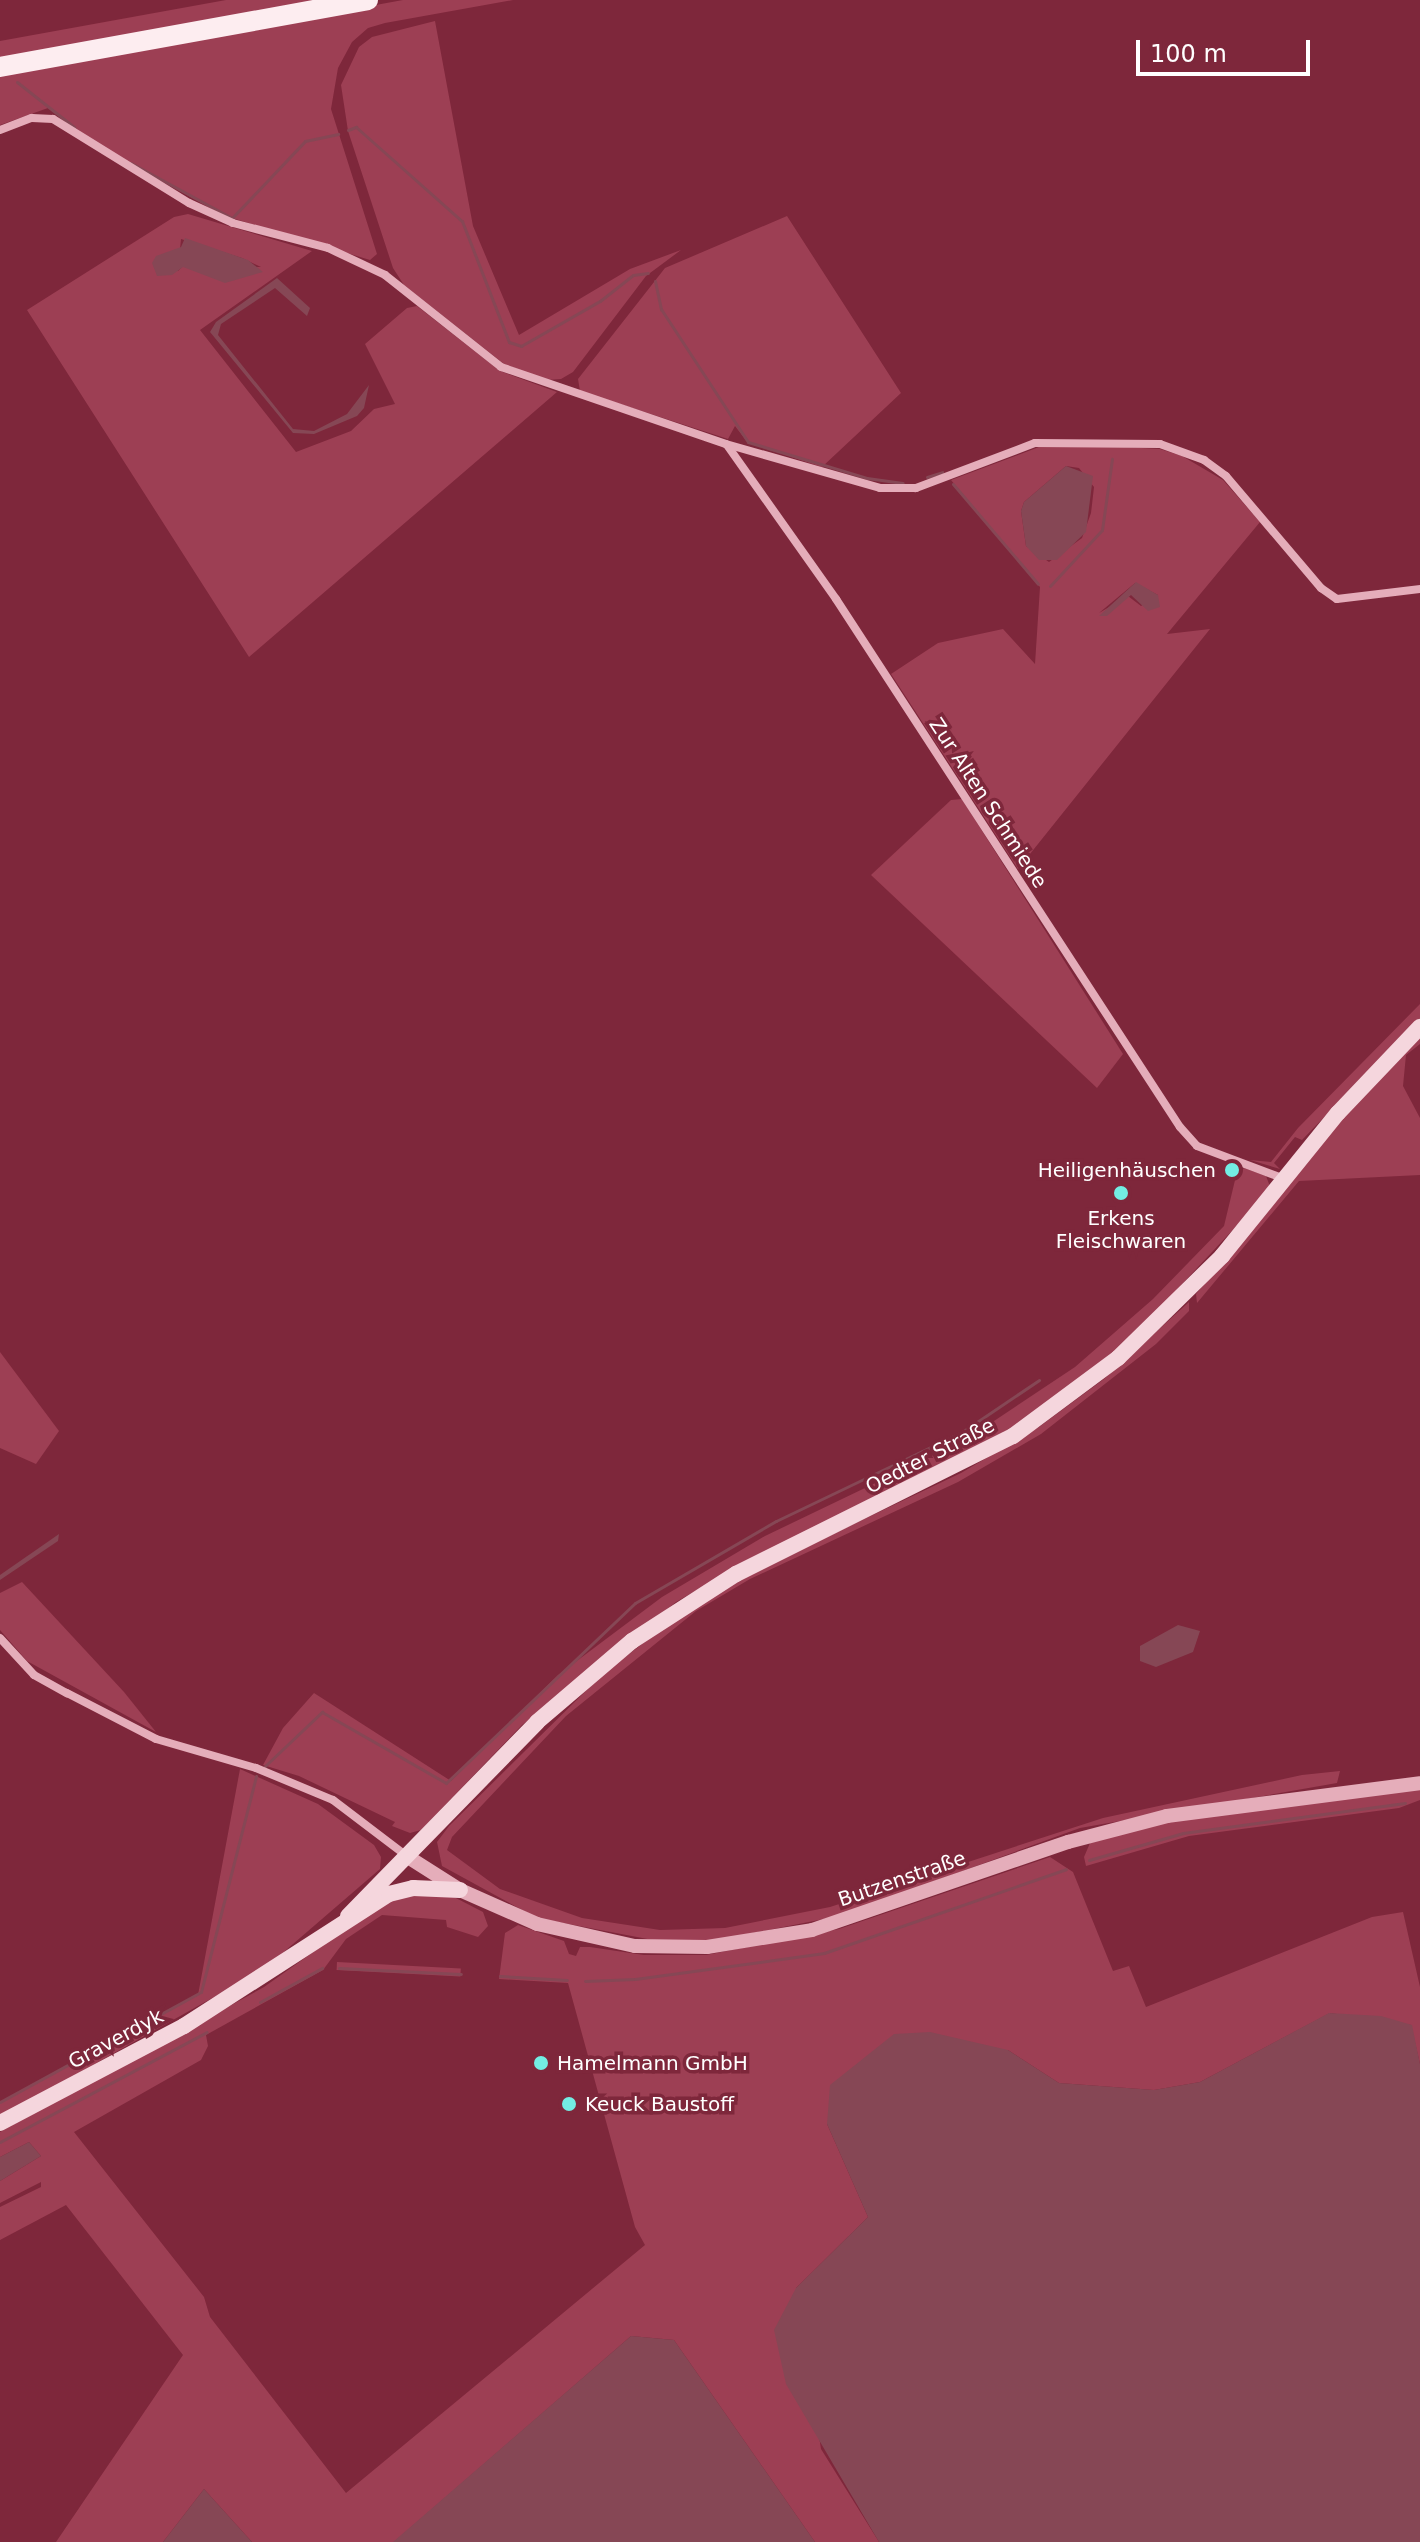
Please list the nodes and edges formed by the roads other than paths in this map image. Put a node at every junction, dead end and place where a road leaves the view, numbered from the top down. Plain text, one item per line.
1 (368, 0) edge
2 (0, 67) edge
3 (0, 130) edge
4 (726, 444) junction
5 (1420, 589) edge
6 (1420, 1027) edge
7 (1286, 1180) junction
8 (0, 1638) edge
9 (1420, 1783) edge
10 (402, 1852) junction
11 (460, 1890) junction
12 (348, 1916) junction
13 (0, 2123) edge

1 - 2 main road
3 - 4 street
4 - 5 street
4 - 7 street, Zur Alten Schmiede
6 - 7 main road, Oedter Straße
7 - 10 main road, Oedter Straße
8 - 10 street
9 - 11 street, Butzenstraße
10 - 11 street, Butzenstraße
10 - 12 main road
11 - 12 main road
12 - 13 main road, Graverdyk

